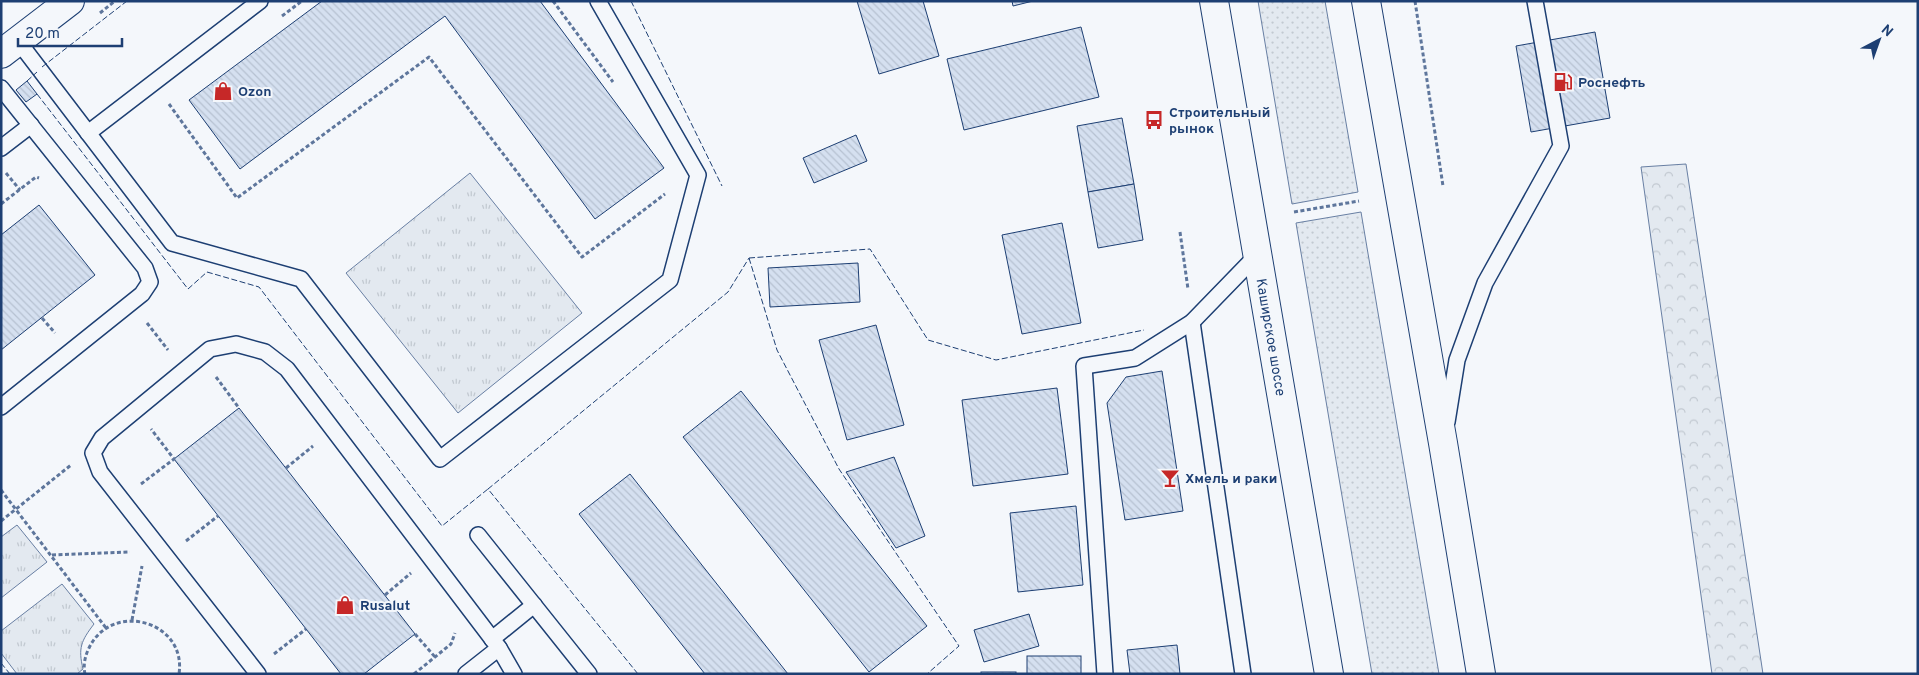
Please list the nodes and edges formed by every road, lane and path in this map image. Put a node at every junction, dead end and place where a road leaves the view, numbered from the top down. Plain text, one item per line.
1 (70, 1) edge
2 (260, 1) edge
3 (302, 1) edge
4 (553, 1) edge
5 (598, 1) edge
6 (1214, 1) edge
7 (1366, 1) edge
8 (1415, 1) edge
9 (1535, 1) edge
10 (278, 19) dead end
11 (10, 48) edge
12 (616, 86) dead end
13 (1, 88) edge
14 (167, 101) dead end
15 (30, 125) junction
16 (88, 133) junction
17 (1, 148) edge
18 (1, 166) edge
19 (1443, 186) dead end
20 (20, 190) dead end
21 (668, 191) dead end
22 (1359, 201) dead end
23 (1294, 212) dead end
24 (1180, 232) dead end
25 (1258, 254) junction
26 (131, 302) junction
27 (1192, 322) junction
28 (184, 370) junction
29 (214, 374) dead end
30 (1, 407) edge
31 (239, 408) dead end
32 (149, 427) dead end
33 (318, 441) dead end
34 (1443, 443) junction
35 (286, 468) dead end
36 (136, 488) dead end
37 (1, 490) edge
38 (218, 516) dead end
39 (478, 535) dead end
40 (182, 544) dead end
41 (135, 552) dead end
42 (51, 556) junction
43 (143, 562) dead end
44 (418, 567) dead end
45 (385, 595) dead end
46 (534, 605) junction
47 (132, 620) junction
48 (106, 628) junction
49 (306, 629) dead end
50 (457, 629) dead end
51 (415, 634) dead end
52 (495, 643) junction
53 (270, 657) dead end
54 (435, 657) junction
55 (85, 674) edge
56 (179, 674) edge
57 (258, 674) edge
58 (414, 674) edge
59 (466, 674) edge
60 (514, 674) edge
61 (589, 674) edge
62 (1104, 674) edge
63 (1243, 674) edge
64 (1329, 674) edge
65 (1481, 674) edge

1 - 11 main road
2 - 16 lane
3 - 10 path
4 - 12 path
5 - 16 lane
6 - 25 main road, Каширское шоссе
7 - 34 main road
8 - 19 path
9 - 34 lane
11 - 16 lane
13 - 15 lane
14 - 21 path
15 - 17 lane
15 - 26 lane
18 - 20 path
22 - 23 path
24 - 27 path
25 - 27 lane
25 - 64 main road, Каширское шоссе
26 - 28 path
26 - 30 lane
27 - 62 lane
27 - 63 lane
28 - 52 lane
28 - 57 lane
29 - 31 path
32 - 36 path
33 - 35 path
34 - 65 main road
37 - 42 path
38 - 40 path
39 - 46 lane
41 - 42 path
42 - 48 path
43 - 47 path
44 - 45 path
46 - 52 lane
46 - 61 lane
47 - 48 path
47 - 56 path
48 - 55 path
49 - 53 path
50 - 54 path
51 - 54 path
52 - 59 lane
52 - 60 lane
54 - 58 path

